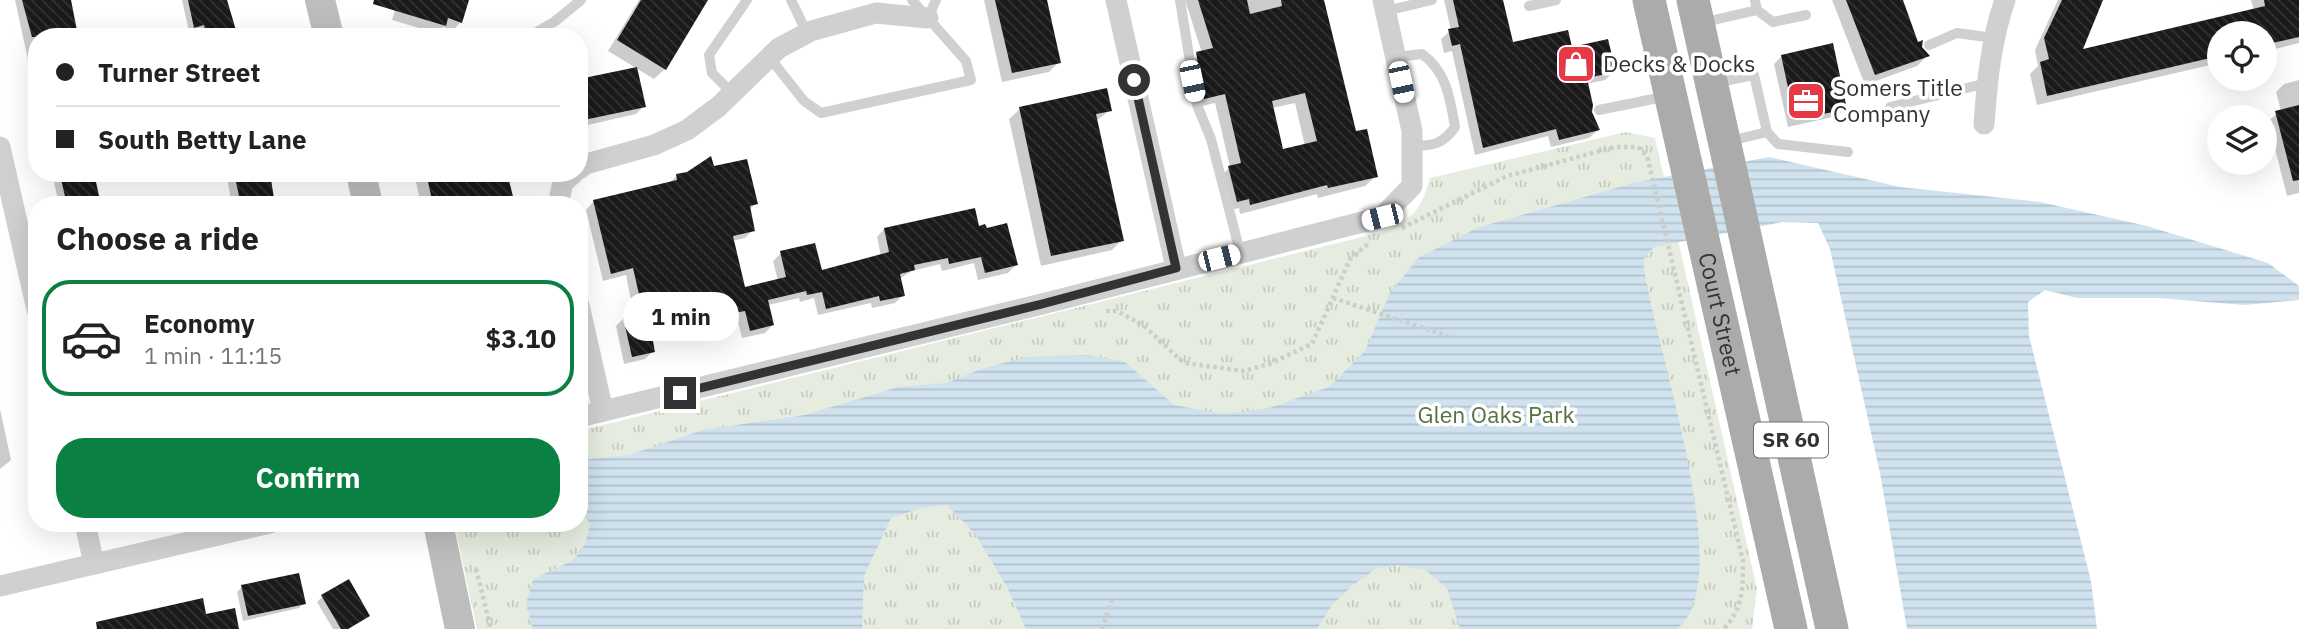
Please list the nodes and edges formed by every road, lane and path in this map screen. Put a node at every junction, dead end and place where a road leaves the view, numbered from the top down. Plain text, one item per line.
1 (320, 0) edge
2 (581, 0) edge
3 (747, 0) edge
4 (791, 0) edge
5 (912, 0) edge
6 (1116, 0) edge
7 (1180, 0) edge
8 (1432, 0) edge
9 (1556, 0) edge
10 (1649, 0) edge
11 (2005, 0) edge
12 (1756, 5) edge
13 (1384, 6) edge
14 (1529, 6) dead end
15 (932, 9) edge
16 (1695, 12) edge
17 (1807, 15) dead end
18 (327, 28) edge
19 (544, 28) edge
20 (807, 33) junction
21 (1994, 38) junction
22 (1929, 45) dead end
23 (769, 57) junction
24 (1396, 57) junction
25 (1987, 83) junction
26 (1711, 84) junction
27 (732, 93) junction
28 (1670, 95) junction
29 (1890, 107) dead end
30 (1599, 110) dead end
31 (1984, 124) dead end
32 (1767, 132) junction
33 (1725, 145) junction
34 (1412, 146) junction
35 (0, 147) edge
36 (1847, 152) dead end
37 (588, 163) edge
38 (1399, 230) dead end
39 (1378, 239) dead end
40 (1240, 252) junction
41 (1176, 268) junction
42 (28, 270) edge
43 (1333, 298) junction
44 (1104, 311) dead end
45 (1448, 336) dead end
46 (588, 345) edge
47 (603, 411) junction
48 (588, 415) edge
49 (87, 532) edge
50 (231, 532) edge
51 (440, 532) edge
52 (474, 563) dead end
53 (94, 564) junction
54 (0, 586) edge
55 (1112, 600) dead end
56 (1735, 618) junction
57 (460, 629) edge
58 (491, 629) edge
59 (1102, 629) edge
60 (1723, 629) edge
61 (1733, 629) edge
62 (1791, 629) edge
63 (1832, 629) edge

1 - 18 street
2 - 19 lane
3 - 27 lane
4 - 20 lane
5 - 15 lane
6 - 41 street
7 - 40 lane
8 - 13 lane
9 - 14 lane
10 - 28 main road, Court Street / SR 60
11 - 21 street
12 - 16 lane
12 - 17 lane
13 - 24 street
15 - 20 street
15 - 23 lane
16 - 26 main road, Court Street / SR 60
20 - 23 street
21 - 22 lane
21 - 25 street
23 - 27 street
24 - 34 street
24 - 34 lane
25 - 29 lane
25 - 31 street
26 - 32 lane
26 - 33 main road, Court Street / SR 60
27 - 37 street
28 - 30 lane
28 - 62 main road, Court Street / SR 60
32 - 33 lane
32 - 36 lane
33 - 63 main road, Court Street / SR 60
34 - 40 street
35 - 42 street
38 - 56 path
39 - 43 path
40 - 41 street
41 - 47 street
43 - 44 path
43 - 45 path
46 - 47 street
47 - 48 street
49 - 53 street
50 - 53 street
51 - 57 street
52 - 58 path
53 - 54 street
55 - 59 path
56 - 60 path
56 - 61 path

